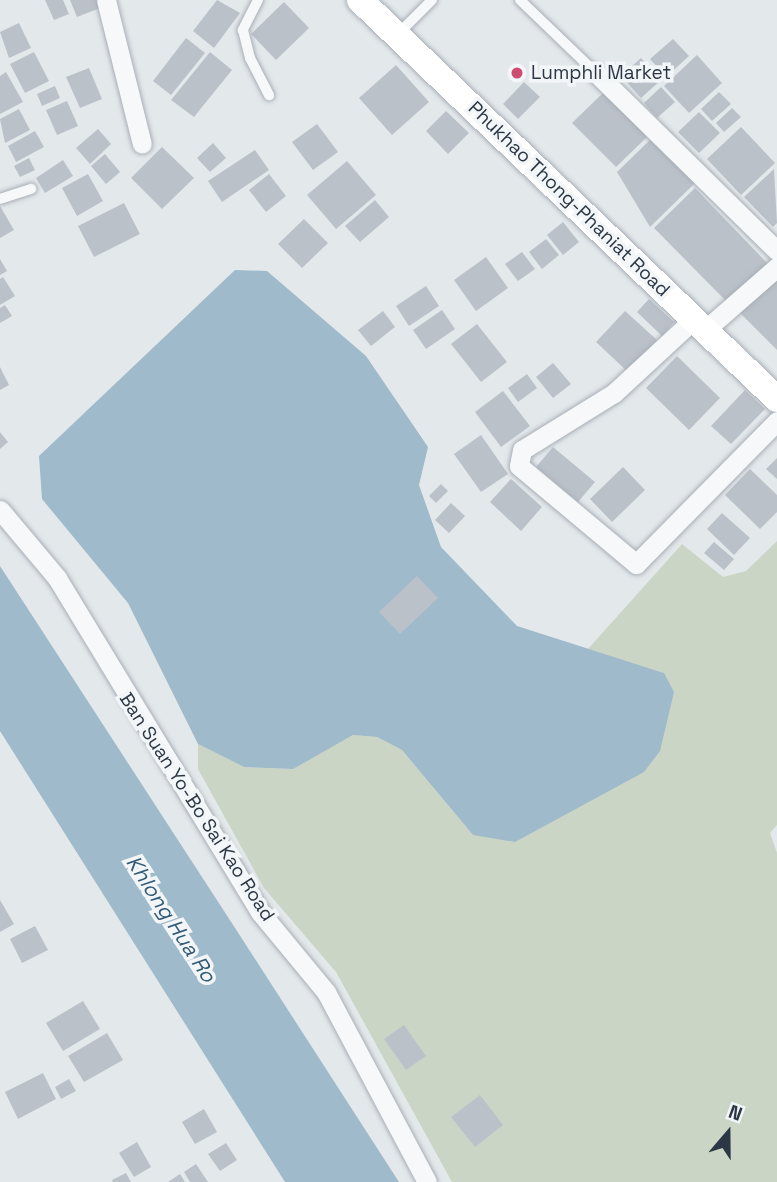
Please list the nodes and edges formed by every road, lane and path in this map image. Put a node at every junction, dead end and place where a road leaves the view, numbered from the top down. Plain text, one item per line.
1 (106, 0) edge
2 (258, 0) edge
3 (360, 0) edge
4 (432, 0) edge
5 (520, 0) edge
6 (397, 34) junction
7 (597, 74) joint
8 (269, 95) dead end
9 (142, 144) dead end
10 (31, 188) dead end
11 (0, 198) edge
12 (777, 251) edge
13 (777, 267) edge
14 (699, 324) junction
15 (777, 399) edge
16 (777, 421) edge
17 (0, 510) edge
18 (427, 1182) edge

1 - 9 street
2 - 8 lane
3 - 6 main road, Phukhao Thong-Phaniat Road
4 - 6 lane
5 - 7 lane
6 - 14 main road, Phukhao Thong-Phaniat Road
7 - 12 street
10 - 11 lane
13 - 14 street
14 - 15 main road, Phukhao Thong-Phaniat Road
14 - 16 street
17 - 18 street, Ban Suan Yo-Bo Sai Kao Road

